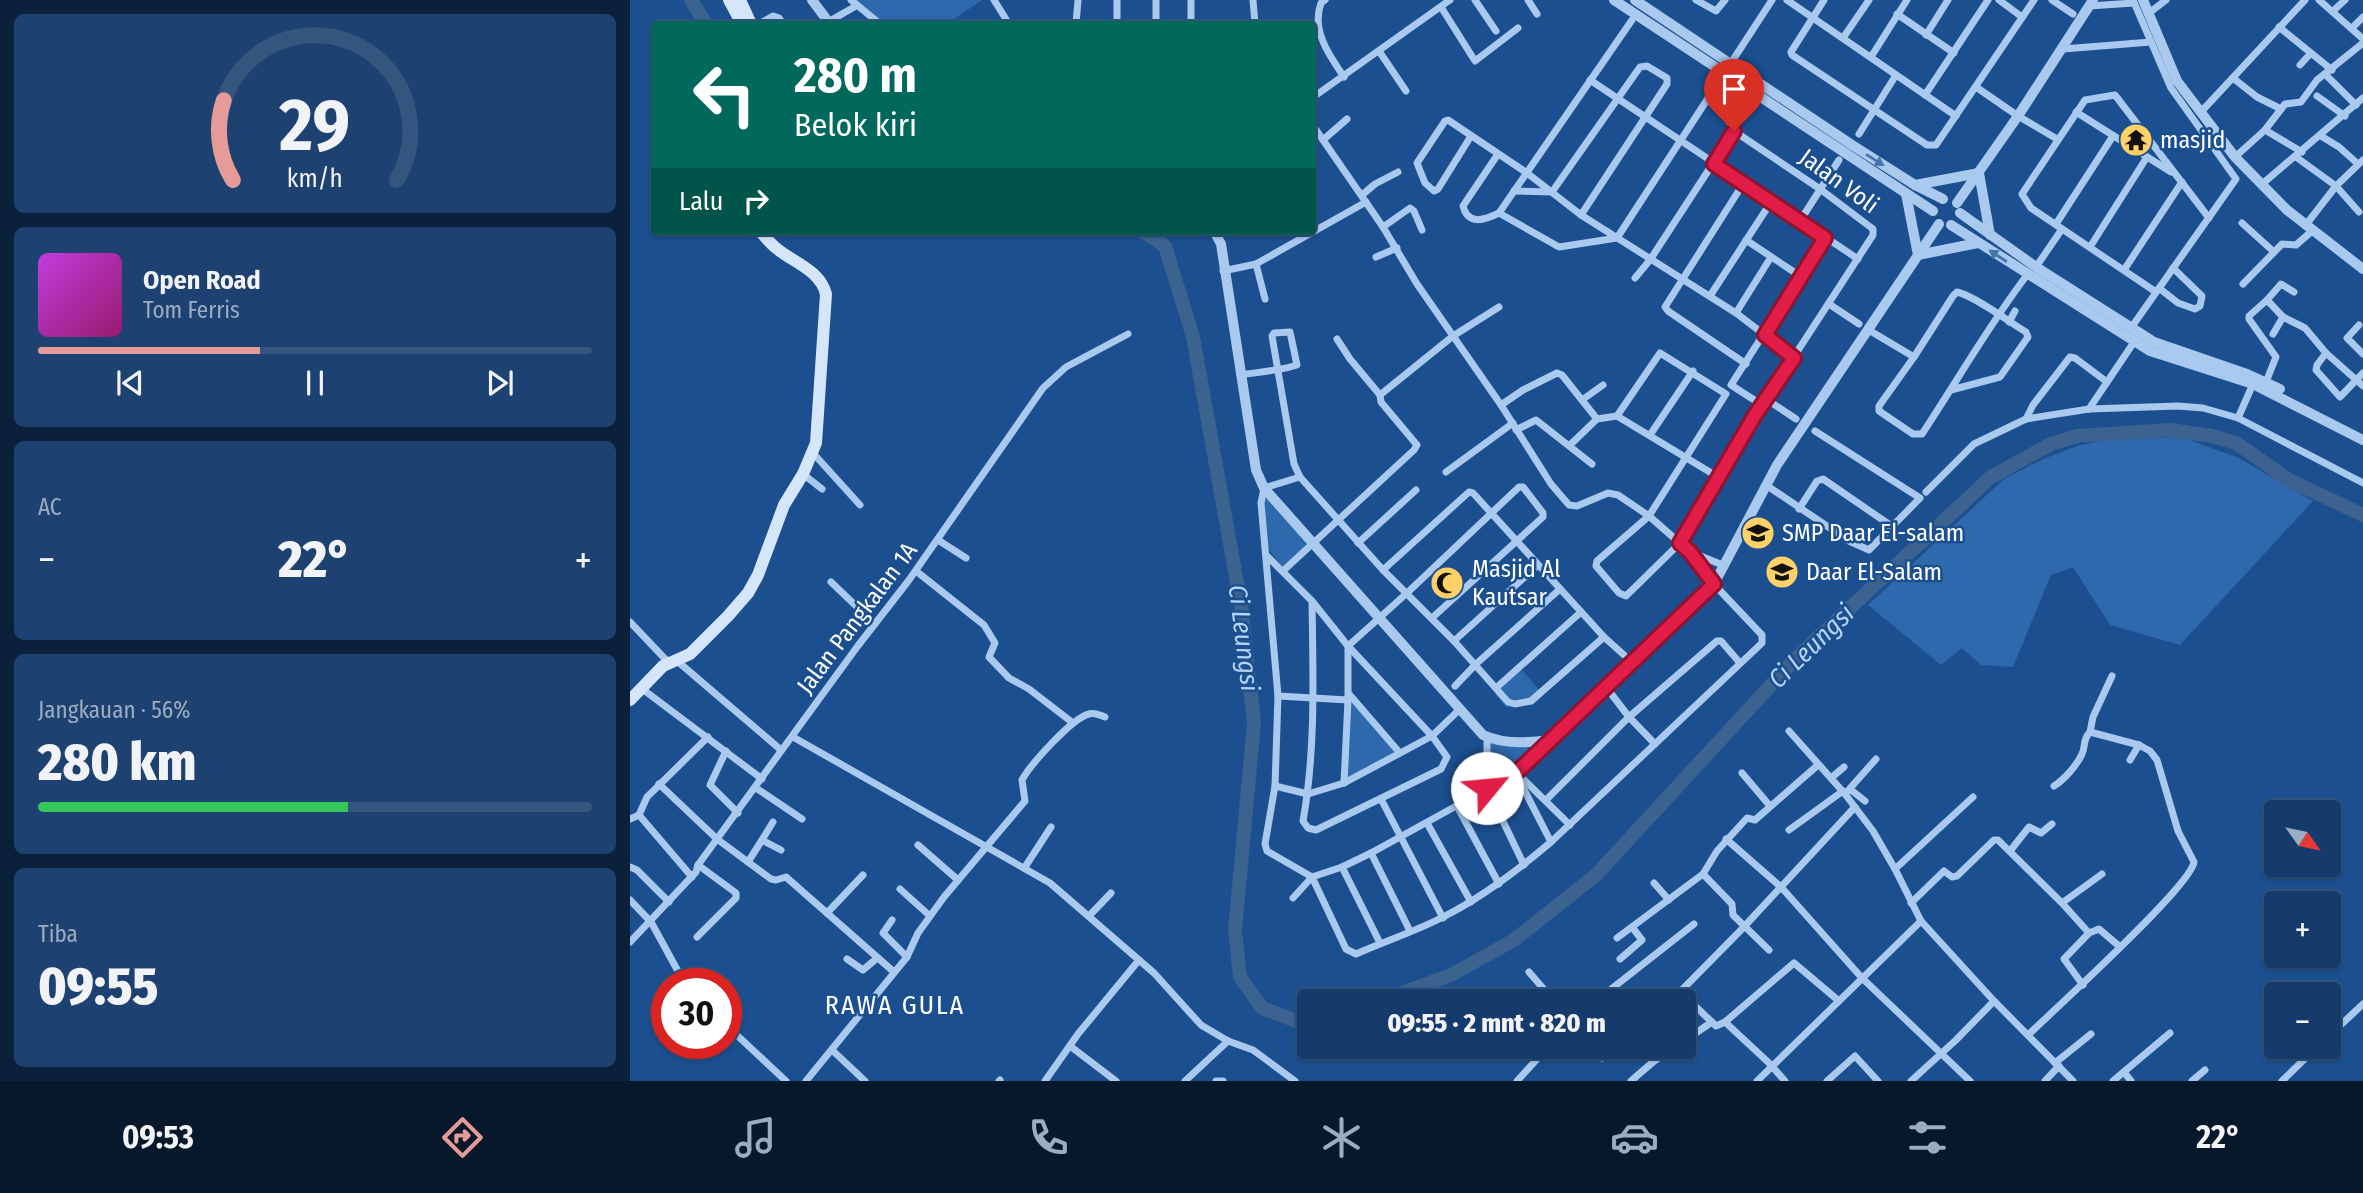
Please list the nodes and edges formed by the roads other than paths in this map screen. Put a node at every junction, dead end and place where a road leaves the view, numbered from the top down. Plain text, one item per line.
1 (729, 0) edge
2 (740, 0) edge
3 (812, 0) edge
4 (994, 0) edge
5 (1078, 0) edge
6 (1117, 0) edge
7 (1156, 0) edge
8 (1191, 0) edge
9 (1253, 0) edge
10 (1450, 0) edge
11 (1475, 0) edge
12 (1528, 0) edge
13 (1614, 0) edge
14 (1696, 0) edge
15 (1725, 0) edge
16 (1772, 0) edge
17 (1787, 0) edge
18 (1824, 0) edge
19 (1868, 0) edge
20 (1907, 0) edge
21 (1948, 0) edge
22 (1988, 0) edge
23 (1999, 0) edge
24 (2034, 0) edge
25 (2052, 0) edge
26 (2166, 0) edge
27 (2305, 0) edge
28 (2319, 0) edge
29 (2345, 0) edge
30 (1321, 1) edge
31 (2136, 1) edge
32 (853, 3) edge
33 (2091, 3) edge
34 (1441, 7) junction
35 (1638, 8) edge
36 (2333, 11) junction
37 (2149, 13) junction
38 (1537, 14) dead end
39 (1897, 14) junction
40 (2073, 14) dead end
41 (2022, 16) junction
42 (1812, 17) junction
43 (2363, 17) edge
44 (740, 21) edge
45 (750, 21) edge
46 (764, 21) edge
47 (781, 21) edge
48 (828, 21) edge
49 (831, 21) edge
50 (876, 21) edge
51 (1007, 21) edge
52 (1076, 21) edge
53 (1117, 21) edge
54 (1156, 21) edge
55 (1191, 21) edge
56 (1255, 21) edge
57 (2279, 27) junction
58 (1518, 28) dead end
59 (2352, 28) junction
60 (1496, 31) dead end
61 (1926, 35) junction
62 (1843, 38) junction
63 (2363, 41) edge
64 (2151, 42) junction
65 (2063, 48) junction
66 (1379, 51) junction
67 (1954, 53) junction
68 (2311, 53) junction
69 (1871, 57) junction
70 (2300, 65) dead end
71 (1727, 67) junction
72 (2329, 73) junction
73 (1896, 75) junction
74 (1343, 77) junction
75 (2233, 78) junction
76 (1590, 79) junction
77 (1976, 87) junction
78 (1406, 91) dead end
79 (1316, 95) edge
80 (1925, 95) junction
81 (2317, 96) dead end
82 (1619, 99) junction
83 (2363, 99) edge
84 (2356, 105) junction
85 (2281, 109) junction
86 (1875, 110) junction
87 (2076, 112) junction
88 (2200, 114) junction
89 (1956, 116) junction
90 (2018, 116) junction
91 (2345, 116) junction
92 (1646, 118) junction
93 (1347, 119) dead end
94 (1728, 120) dead end
95 (1316, 130) edge
96 (2265, 130) junction
97 (1734, 131) junction
98 (1859, 134) dead end
99 (1471, 136) junction
100 (2113, 136) junction
101 (2321, 136) junction
102 (2057, 139) junction
103 (1323, 140) junction
104 (1679, 140) junction
105 (1498, 154) junction
106 (2299, 155) junction
107 (2147, 157) junction
108 (2235, 157) junction
109 (1839, 160) dead end
110 (2360, 162) edge
111 (1714, 164) junction
112 (1398, 172) dead end
113 (1527, 173) junction
114 (1979, 173) junction
115 (2180, 179) junction
116 (1743, 184) junction
117 (2261, 186) junction
118 (2336, 186) junction
119 (1820, 189) junction
120 (1910, 190) junction
121 (1514, 191) junction
122 (1552, 192) junction
123 (1364, 198) junction
124 (1943, 199) junction
125 (1771, 202) junction
126 (1959, 208) junction
127 (1933, 211) junction
128 (2359, 212) dead end
129 (1499, 213) junction
130 (1581, 215) junction
131 (2209, 218) junction
132 (1800, 221) junction
133 (2242, 223) dead end
134 (1939, 224) junction
135 (1951, 225) junction
136 (1316, 227) edge
137 (1383, 227) junction
138 (2059, 227) junction
139 (2309, 229) junction
140 (1422, 230) dead end
141 (763, 235) edge
142 (1216, 235) edge
143 (1303, 235) edge
144 (1990, 235) junction
145 (1616, 238) junction
146 (1825, 238) junction
147 (1746, 240) junction
148 (1979, 243) junction
149 (2090, 247) junction
150 (1397, 248) junction
151 (2274, 252) junction
152 (1918, 255) junction
153 (1376, 257) dead end
154 (1772, 257) junction
155 (1858, 259) junction
156 (1650, 260) junction
157 (1256, 264) junction
158 (2174, 268) junction
159 (2363, 269) edge
160 (2124, 270) junction
161 (1223, 271) junction
162 (2032, 271) junction
163 (1800, 276) junction
164 (1635, 278) dead end
165 (1681, 279) junction
166 (2242, 285) dead end
167 (2158, 290) junction
168 (2294, 292) dead end
169 (1710, 296) junction
170 (1265, 299) dead end
171 (2267, 300) junction
172 (1829, 304) junction
173 (1499, 307) dead end
174 (2015, 312) dead end
175 (1735, 313) junction
176 (1999, 316) junction
177 (2283, 317) junction
178 (2009, 322) junction
179 (2359, 325) dead end
180 (1863, 327) junction
181 (2131, 328) junction
182 (1128, 334) dead end
183 (2273, 334) dead end
184 (1765, 335) junction
185 (1453, 336) junction
186 (1337, 339) dead end
187 (2134, 342) junction
188 (2326, 354) junction
189 (2363, 354) edge
190 (1914, 357) junction
191 (1794, 358) junction
192 (1746, 364) junction
193 (1278, 369) junction
194 (1693, 371) junction
195 (2363, 373) edge
196 (1240, 375) junction
197 (2107, 382) junction
198 (2266, 382) junction
199 (2253, 384) junction
200 (2360, 384) edge
201 (1603, 385) dead end
202 (1951, 390) junction
203 (1380, 395) junction
204 (2290, 399) junction
205 (1582, 400) junction
206 (1764, 402) junction
207 (1501, 405) junction
208 (2089, 409) junction
209 (1617, 416) junction
210 (2238, 418) junction
211 (1597, 419) junction
212 (1796, 419) dead end
213 (2026, 419) junction
214 (1514, 426) junction
215 (1815, 431) dead end
216 (2363, 433) edge
217 (1650, 435) junction
218 (2363, 440) edge
219 (1570, 445) junction
220 (813, 453) junction
221 (1686, 457) junction
222 (1592, 464) dead end
223 (1446, 471) dead end
224 (803, 474) junction
225 (1300, 477) junction
226 (1718, 477) junction
227 (2363, 483) edge
228 (1766, 485) junction
229 (1264, 488) junction
230 (822, 489) dead end
231 (1416, 490) dead end
232 (1926, 492) dead end
233 (860, 505) dead end
234 (1799, 509) junction
235 (1491, 514) junction
236 (1649, 516) junction
237 (1338, 521) junction
238 (1893, 527) junction
239 (939, 540) junction
240 (1517, 542) junction
241 (1313, 543) junction
242 (1358, 543) junction
243 (1680, 543) junction
244 (1690, 552) junction
245 (1266, 556) junction
246 (966, 558) dead end
247 (1538, 565) junction
248 (1725, 566) junction
249 (1383, 570) junction
250 (916, 571) junction
251 (1283, 571) junction
252 (831, 582) dead end
253 (1714, 584) junction
254 (1560, 589) junction
255 (1407, 593) junction
256 (1311, 601) junction
257 (1581, 612) junction
258 (1432, 618) junction
259 (1379, 619) junction
260 (630, 622) edge
261 (875, 624) junction
262 (1604, 637) junction
263 (1454, 641) junction
264 (1348, 646) junction
265 (1624, 655) dead end
266 (672, 661) junction
267 (1740, 663) junction
268 (1476, 664) junction
269 (2112, 676) dead end
270 (1455, 687) dead end
271 (1606, 687) junction
272 (641, 688) junction
273 (1496, 688) junction
274 (1278, 696) junction
275 (1349, 696) junction
276 (1313, 698) junction
277 (630, 700) edge
278 (1460, 710) junction
279 (1105, 717) dead end
280 (1629, 718) junction
281 (1073, 723) junction
282 (1788, 731) dead end
283 (2090, 732) junction
284 (1432, 736) junction
285 (708, 737) junction
286 (793, 737) junction
287 (1487, 737) junction
288 (1550, 740) junction
289 (1655, 744) junction
290 (2139, 745) junction
291 (782, 750) junction
292 (726, 751) junction
293 (1399, 752) junction
294 (1876, 759) dead end
295 (2130, 760) dead end
296 (1818, 765) junction
297 (1844, 767) dead end
298 (1516, 773) junction
299 (1742, 773) dead end
300 (1831, 778) junction
301 (762, 779) junction
302 (1344, 782) junction
303 (659, 784) junction
304 (1275, 786) junction
305 (2053, 786) dead end
306 (756, 788) junction
307 (1487, 788) junction
308 (1846, 792) junction
309 (1308, 794) junction
310 (1973, 797) dead end
311 (1381, 799) junction
312 (1546, 800) junction
313 (1865, 801) dead end
314 (1457, 806) junction
315 (1770, 806) junction
316 (1855, 807) junction
317 (738, 813) junction
318 (639, 816) junction
319 (630, 819) edge
320 (802, 819) dead end
321 (774, 822) dead end
322 (1427, 823) junction
323 (2052, 824) dead end
324 (1570, 825) junction
325 (1051, 827) dead end
326 (1789, 830) dead end
327 (1400, 837) junction
328 (718, 839) junction
329 (1726, 839) junction
330 (762, 840) junction
331 (1551, 842) junction
332 (918, 845) dead end
333 (988, 845) junction
334 (781, 850) dead end
335 (2010, 851) junction
336 (1371, 853) junction
337 (748, 862) junction
338 (698, 864) junction
339 (1524, 865) junction
340 (630, 867) edge
341 (1025, 867) junction
342 (1342, 867) junction
343 (1895, 869) junction
344 (1703, 874) junction
345 (2102, 874) dead end
346 (863, 875) dead end
347 (692, 877) junction
348 (1312, 877) junction
349 (958, 880) junction
350 (1654, 883) dead end
351 (1499, 884) junction
352 (1781, 887) junction
353 (900, 889) dead end
354 (1111, 893) dead end
355 (1293, 898) dead end
356 (630, 900) edge
357 (1669, 900) junction
358 (669, 902) junction
359 (1471, 902) junction
360 (2063, 902) junction
361 (1911, 903) junction
362 (827, 913) junction
363 (930, 916) junction
364 (1089, 916) junction
365 (1443, 918) junction
366 (892, 920) dead end
367 (1921, 921) junction
368 (651, 922) junction
369 (1694, 924) dead end
370 (1745, 926) junction
371 (1632, 927) junction
372 (1410, 931) junction
373 (2089, 933) junction
374 (697, 937) dead end
375 (1617, 938) dead end
376 (630, 942) edge
377 (1380, 943) junction
378 (2119, 946) junction
379 (1769, 950) dead end
380 (906, 957) junction
381 (847, 959) dead end
382 (876, 959) dead end
383 (1620, 959) dead end
384 (1139, 960) junction
385 (676, 968) edge
386 (894, 972) junction
387 (1529, 972) dead end
388 (1863, 978) junction
389 (2083, 985) junction
390 (1542, 989) edge
391 (1611, 989) edge
392 (1683, 989) edge
393 (1839, 1001) junction
394 (1994, 1001) junction
395 (2363, 1004) edge
396 (1696, 1007) edge
397 (1712, 1022) junction
398 (1725, 1022) junction
399 (2341, 1025) edge
400 (2171, 1032) dead end
401 (1696, 1033) edge
402 (2091, 1034) dead end
403 (2028, 1035) junction
404 (742, 1041) edge
405 (1228, 1041) junction
406 (1070, 1046) junction
407 (832, 1051) junction
408 (1942, 1053) junction
409 (1537, 1059) edge
410 (1652, 1059) edge
411 (1657, 1059) edge
412 (2305, 1059) edge
413 (1653, 1062) junction
414 (2057, 1065) junction
415 (1772, 1066) junction
416 (2205, 1070) dead end
417 (2124, 1072) junction
418 (786, 1081) edge
419 (806, 1081) edge
420 (865, 1081) edge
421 (1045, 1081) edge
422 (1116, 1081) edge
423 (1185, 1081) edge
424 (1216, 1081) edge
425 (1223, 1081) edge
426 (1293, 1081) edge
427 (1517, 1081) edge
428 (1631, 1081) edge
429 (1757, 1081) edge
430 (1784, 1081) edge
431 (1827, 1081) edge
432 (1878, 1081) edge
433 (1911, 1081) edge
434 (1970, 1081) edge
435 (2045, 1081) edge
436 (2073, 1081) edge
437 (2113, 1081) edge
438 (2131, 1081) edge
439 (2192, 1081) edge
440 (2282, 1081) edge

1 - 44 main road
2 - 45 main road
3 - 48 street
4 - 51 street
5 - 52 street
6 - 53 street
7 - 54 street
8 - 55 street
9 - 56 street
10 - 34 street
11 - 60 street
12 - 38 street
13 - 35 street
14 - 15 street
16 - 71 street
17 - 42 street
18 - 42 street
19 - 62 street
20 - 39 street
21 - 61 street
22 - 67 street
23 - 41 street
24 - 41 street
25 - 40 street
26 - 37 street
27 - 57 street
28 - 36 street
29 - 36 street
30 - 74 street
31 - 33 street
31 - 37 street
31 - 64 street
32 - 49 street
32 - 50 street
33 - 65 street
34 - 58 street
34 - 66 street
35 - 71 street
35 - 76 street
36 - 59 street
37 - 88 street
39 - 61 street
39 - 69 street
41 - 77 street
42 - 62 street
42 - 86 street
43 - 59 street
46 - 47 street
57 - 68 street
57 - 75 street
59 - 63 street
61 - 67 street
62 - 69 street
63 - 72 street
64 - 65 street
64 - 131 street
65 - 90 street
66 - 74 street
66 - 78 street
67 - 80 street
68 - 70 street
68 - 72 street
69 - 73 street
71 - 104 street
71 - 120 street
72 - 84 street
72 - 85 street
73 - 80 street
73 - 86 street
74 - 79 street
75 - 85 street
75 - 88 street
76 - 82 street
76 - 113 street
77 - 89 street
77 - 90 street
80 - 89 street
81 - 91 street
82 - 92 street
82 - 92 street
82 - 122 street
83 - 84 street
84 - 91 street
85 - 96 street
86 - 89 street
86 - 98 street
87 - 100 street
87 - 102 street
87 - 115 street
88 - 108 street
90 - 102 street
90 - 114 street
91 - 101 street
92 - 104 street
92 - 130 street
93 - 103 street
94 - 97 street, Jalan Voli
95 - 103 street
96 - 106 street
96 - 108 street
97 - 111 street
97 - 119 street, Jalan Voli
99 - 99 street
99 - 105 street
100 - 107 street
100 - 138 street
101 - 106 street
101 - 110 street
102 - 138 street
103 - 123 street
104 - 111 street
104 - 145 street
105 - 113 street
105 - 129 street
106 - 117 street
106 - 118 street
107 - 115 street
107 - 149 street
108 - 117 street
109 - 119 street
110 - 118 street
111 - 116 street
111 - 156 street
112 - 123 street
113 - 121 street
113 - 122 street
114 - 120 street
114 - 126 street
114 - 144 street
115 - 131 street
115 - 160 street
116 - 125 street
116 - 165 street
117 - 139 street
118 - 128 street
118 - 139 street
119 - 132 street
119 - 155 street, Jalan Voli
120 - 124 street
120 - 127 street
120 - 152 street
121 - 122 street
121 - 129 street
122 - 130 street
123 - 136 street
123 - 137 street
124 - 126 street
124 - 127 street
125 - 132 street
125 - 147 street
126 - 135 street
126 - 144 street
127 - 134 street
129 - 145 street
130 - 145 street
131 - 158 street
132 - 146 street
133 - 151 street
134 - 135 street
134 - 152 street
135 - 148 street
137 - 140 street
137 - 150 street
138 - 149 street
138 - 162 street
139 - 151 street
139 - 159 street
141 - 220 main road
142 - 161 street
143 - 157 street
144 - 162 street
145 - 156 street
146 - 155 street
146 - 163 street
147 - 154 street
147 - 169 street
148 - 152 street
162 -> 148 street
149 - 160 street
150 - 153 street
150 - 185 street
151 - 166 street
152 - 180 street
154 - 163 street
154 - 175 street
155 - 172 street, Jalan Voli
156 - 164 street
156 - 165 street
157 - 161 street
157 - 170 street
158 - 167 street
158 - 167 street
160 - 167 street
161 - 196 street
162 - 176 street
162 - 181 street
162 - 187 street
163 - 184 street
165 - 169 street
165 - 192 street
167 - 181 street
168 - 171 street
169 - 175 street
171 - 177 street
171 - 198 street
172 - 180 street
172 - 191 street, Jalan Voli
173 - 185 street
174 - 178 street
175 - 184 street
176 - 178 street
176 - 190 street
176 - 202 street
177 - 183 street
177 - 188 street
178 - 202 street
179 - 189 street
180 - 190 street
180 - 228 street
181 - 198 street
182 - 239 street, Jalan Pangkalan 1A
184 - 191 street
184 - 192 street
185 - 203 street
185 - 207 street
186 - 203 street
187 - 197 street
187 - 199 street
188 - 200 street
188 - 200 street
190 - 202 street
191 - 206 street, Jalan Voli
192 - 206 street
193 - 193 street
193 - 196 street
193 - 225 street
194 - 209 street
194 - 217 street
194 - 221 street
195 - 200 street
196 - 229 street
197 - 208 street
197 - 213 street
198 - 204 street
199 - 204 street
199 - 210 street
201 - 205 street
203 - 237 street
204 - 216 street
204 - 218 street
205 - 207 street
205 - 211 street
206 - 212 street
206 - 226 street, Jalan Voli
207 - 214 street
208 - 210 street
208 - 213 street
209 - 211 street
209 - 217 street
210 - 227 street
211 - 219 street
213 - 232 street
214 - 219 street
214 - 223 street
214 - 236 street
215 - 238 street
217 - 221 street
219 - 222 street
220 - 224 main road
220 - 233 street
221 - 226 street
221 - 236 street
224 - 230 street
224 - 266 main road
225 - 229 street
225 - 237 street
226 - 243 street, Jalan Voli
228 - 234 street
228 - 248 street
229 - 241 street
229 - 245 street
231 - 242 street
234 - 238 street
234 - 238 street
235 - 240 street
235 - 240 street
235 - 249 street
235 - 255 street
236 - 243 street
236 - 243 street, Jalan Voli
237 - 241 street
237 - 242 street
239 - 246 street
239 - 250 street, Jalan Pangkalan 1A
240 - 247 street
240 - 258 street
241 - 251 street
241 - 259 street
242 - 249 street
243 - 244 street
244 - 248 street
244 - 253 street
245 - 251 street
245 - 274 street
247 - 254 street
247 - 263 street
248 - 253 street
249 - 255 street
250 - 261 street, Jalan Pangkalan 1A
250 - 281 street
251 - 256 street
252 - 261 street
253 - 267 street
253 - 271 street
254 - 257 street
254 - 268 street
255 - 258 street
255 - 259 street
256 - 264 street
256 - 276 street
257 - 262 street
257 - 273 street
258 - 263 street
259 - 264 street
259 - 278 street
260 - 266 street
261 - 286 street, Jalan Pangkalan 1A
262 - 265 street
262 - 273 street
263 - 268 street
264 - 275 street
264 - 284 street
266 - 272 main road
266 - 291 street
267 - 280 street
267 - 289 street
268 - 270 street
268 - 273 street
269 - 283 street
271 - 280 street
271 - 288 street
272 - 277 main road
272 - 285 street
274 - 276 street
274 - 304 street
275 - 276 street
275 - 293 street
275 - 302 street
276 - 309 street
278 - 284 street
278 - 287 street
279 - 281 street
280 - 289 street
280 - 312 street
281 - 333 street
282 - 296 street
283 - 290 street
283 - 305 street
284 - 293 street
284 - 311 street
285 - 292 street
285 - 303 street
286 - 291 street, Jalan Pangkalan 1A
286 - 333 street
287 - 288 street
287 - 307 street
288 - 298 street
289 - 324 street
290 - 295 street
290 - 378 street
291 - 301 street, Jalan Pangkalan 1A
292 - 301 street
292 - 317 street
293 - 302 street
294 - 308 street
296 - 300 street
296 - 315 street
297 - 300 street
298 - 307 street
298 - 312 street
298 - 331 street
299 - 315 street
300 - 308 street
301 - 306 street, Jalan Pangkalan 1A
302 - 309 street
303 - 318 street
303 - 328 street
304 - 309 street
304 - 348 street
306 - 317 street, Jalan Pangkalan 1A
306 - 320 street
307 - 314 street
307 - 339 street
308 - 313 street
308 - 316 street
308 - 326 street
309 - 311 street
310 - 343 street
311 - 327 street
312 - 324 street
314 - 322 street
314 - 351 street
315 - 329 street
316 - 343 street
316 - 352 street
317 - 328 street, Jalan Pangkalan 1A
318 - 319 street
318 - 347 street
321 - 330 street
322 - 327 street
322 - 359 street
323 - 335 street
324 - 331 street
325 - 341 street
327 - 336 street
327 - 365 street
328 - 337 street
328 - 338 street, Jalan Pangkalan 1A
329 - 344 street
329 - 352 street
330 - 334 street
330 - 337 street
331 - 339 street
332 - 349 street
333 - 341 street
333 - 349 street
335 - 360 street
335 - 361 street
336 - 342 street
336 - 372 street
337 - 362 street
338 - 347 street, Jalan Pangkalan 1A
338 - 374 street
339 - 351 street
340 - 358 street
341 - 364 street
342 - 348 street
342 - 377 street
343 - 361 street
344 - 357 street
344 - 370 street
345 - 360 street
346 - 362 street
347 - 358 street, Jalan Pangkalan 1A
348 - 355 street
348 - 377 street
349 - 363 street
350 - 357 street
351 - 359 street
352 - 370 street
352 - 388 street
353 - 363 street
354 - 364 street
356 - 368 street
357 - 371 street
358 - 368 street, Jalan Pangkalan 1A
359 - 365 street
360 - 373 street
361 - 367 street
362 - 386 street
363 - 380 street
364 - 384 street
365 - 372 street
366 - 380 street
367 - 388 street
367 - 394 street
368 - 376 street, Jalan Pangkalan 1A
368 - 385 street
369 - 391 street
370 - 379 street
370 - 392 street
371 - 375 street
371 - 383 street
372 - 377 street
373 - 378 street
373 - 389 street
378 - 389 street
380 - 386 street
381 - 382 street
384 - 405 street
384 - 406 street
386 - 407 street
387 - 390 street
388 - 393 street
388 - 408 street
389 - 403 street
393 - 398 street
393 - 415 street
394 - 403 street
394 - 408 street
395 - 399 street
396 - 397 street
397 - 398 street
397 - 401 street
398 - 415 street
400 - 417 street
402 - 414 street
403 - 414 street
404 - 418 street
405 - 423 street
405 - 426 street
406 - 421 street
406 - 422 street
407 - 419 street
407 - 420 street
408 - 433 street
408 - 434 street
409 - 427 street
410 - 413 street
411 - 413 street
412 - 440 street
413 - 428 street
414 - 435 street
414 - 436 street
415 - 429 street
415 - 430 street
416 - 439 street
417 - 437 street
417 - 438 street
424 - 425 street
431 - 432 street

